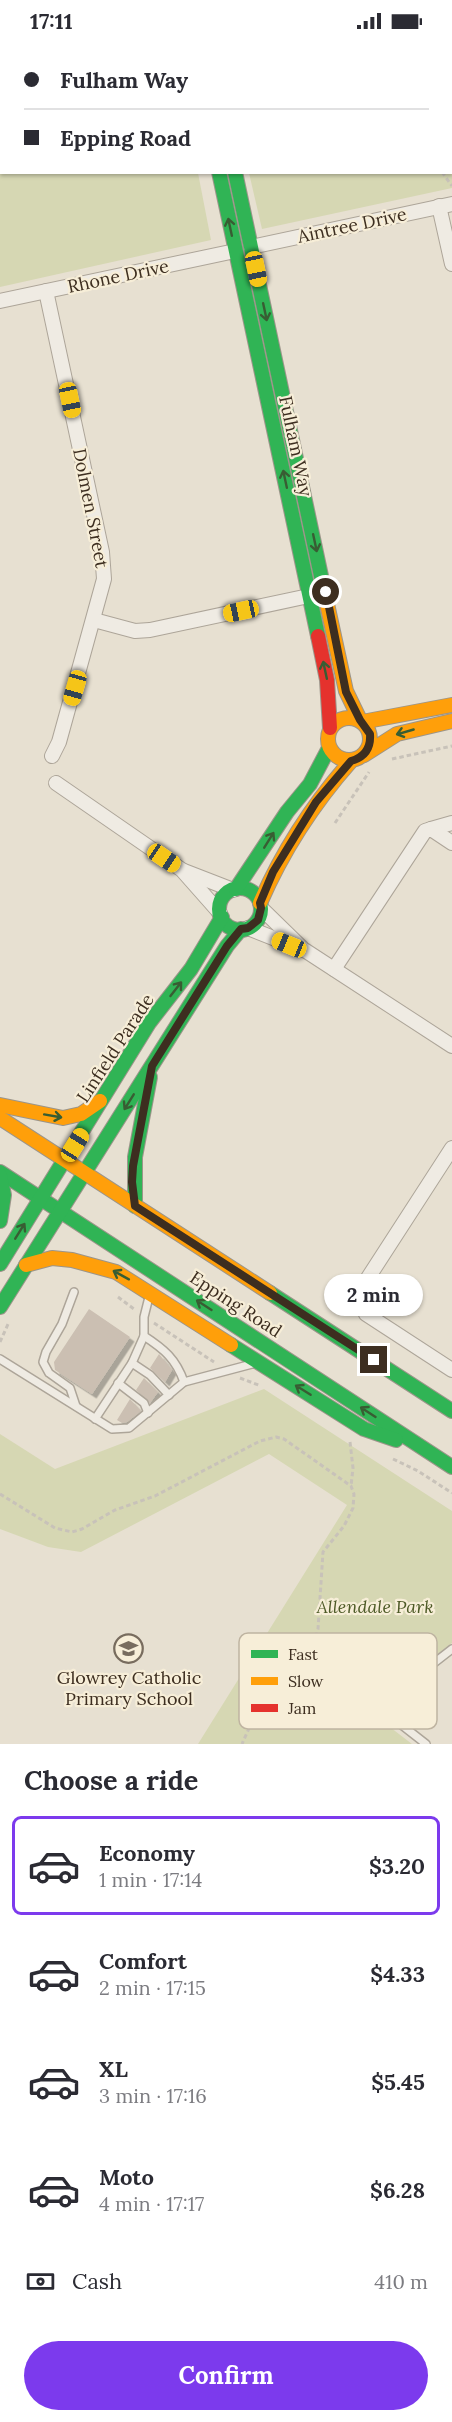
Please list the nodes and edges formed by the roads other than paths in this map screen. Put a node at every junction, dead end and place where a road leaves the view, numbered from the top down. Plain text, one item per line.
1 (219, 174) edge
2 (235, 174) edge
3 (446, 205) edge
4 (251, 247) junction
5 (236, 250) junction
6 (452, 264) edge
7 (46, 291) junction
8 (0, 301) edge
9 (326, 592) junction
10 (310, 596) junction
11 (94, 620) junction
12 (452, 705) edge
13 (361, 721) junction
14 (452, 721) edge
15 (330, 728) junction
16 (329, 748) junction
17 (52, 756) dead end
18 (357, 758) junction
19 (56, 783) dead end
20 (452, 823) edge
21 (431, 830) junction
22 (452, 843) edge
23 (183, 870) junction
24 (234, 889) junction
25 (261, 905) junction
26 (221, 915) junction
27 (244, 929) junction
28 (306, 951) junction
29 (334, 969) junction
30 (452, 1046) edge
31 (152, 1066) junction
32 (102, 1100) junction
33 (0, 1105) edge
34 (0, 1118) edge
35 (452, 1148) edge
36 (65, 1161) junction
37 (0, 1174) edge
38 (85, 1174) junction
39 (40, 1199) junction
40 (135, 1206) junction
41 (62, 1212) junction
42 (0, 1221) edge
43 (0, 1264) edge
44 (26, 1265) junction
45 (149, 1289) junction
46 (74, 1292) dead end
47 (0, 1307) edge
48 (144, 1336) junction
49 (0, 1359) edge
50 (132, 1363) junction
51 (260, 1363) junction
52 (452, 1370) edge
53 (184, 1382) junction
54 (118, 1383) junction
55 (169, 1395) junction
56 (76, 1407) junction
57 (452, 1412) edge
58 (148, 1413) junction
59 (95, 1419) junction
60 (431, 1453) junction
61 (452, 1467) edge
62 (452, 1649) edge
63 (437, 1661) edge
64 (407, 1729) edge
65 (426, 1744) edge

5 -> 1 street, Fulham Way
2 - 4 street, Fulham Way
3 - 4 street, Aintree Drive
3 - 6 street
4 -> 9 street, Fulham Way
5 - 7 street, Rhone Drive
10 -> 5 street, Fulham Way
7 - 8 street, Rhone Drive
7 - 11 street, Dolmen Street
9 - 10 street
9 - 13 street, Fulham Way
10 - 11 street
15 -> 10 street, Fulham Way
11 - 17 street, Dolmen Street
12 - 13 street
13 - 15 street
13 - 18 street
14 -> 18 street
15 - 16 street
16 - 18 street
24 -> 16 street
18 - 25 street
19 - 23 street
20 - 21 street
21 - 22 street
21 - 29 street
23 - 24 street
23 - 26 street
24 - 25 street
24 - 26 street
25 - 27 street
25 - 28 street
26 - 27 street
32 -> 26 street, Linfield Parade
27 - 28 street
27 - 31 street
28 - 29 street
29 - 30 street
31 -> 38 street
31 - 40 street
33 -> 32 street
32 - 36 street, Linfield Parade
34 - 36 street, Epping Road
35 - 52 street
36 - 38 street, Epping Road
36 - 39 street, Linfield Parade
37 - 39 street, Epping Road
37 - 42 street
38 - 40 street, Epping Road
38 - 41 street
39 - 41 street, Epping Road
43 -> 39 street, Linfield Parade
40 - 57 street, Epping Road
41 - 44 street
60 -> 41 street, Epping Road
45 -> 44 street
44 - 47 street
45 - 48 lane
45 - 51 street
46 - 56 lane
48 - 50 lane
48 - 53 lane
49 - 56 lane
50 - 54 lane
50 - 55 lane
51 - 53 lane
60 -> 51 street
53 - 55 lane
54 - 58 lane
54 - 59 lane
55 - 58 lane
56 - 59 lane
58 - 59 lane
60 - 61 street, Epping Road
62 - 63 lane
64 - 65 lane

